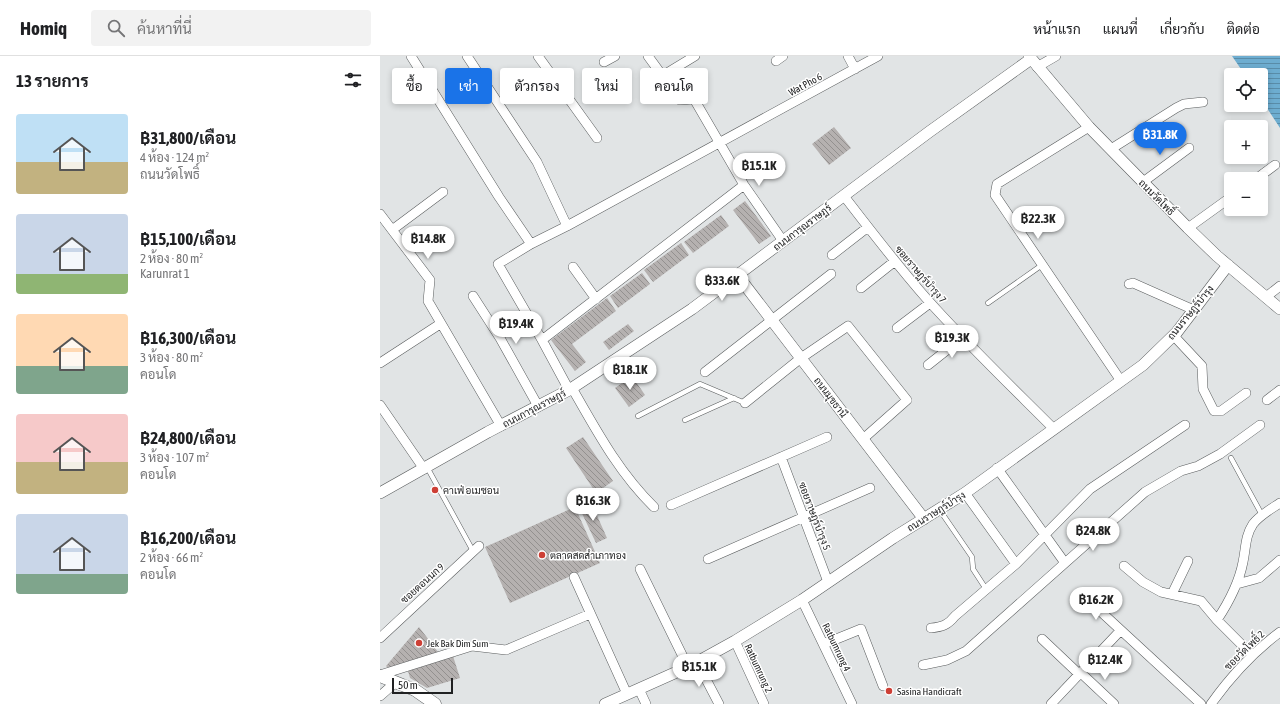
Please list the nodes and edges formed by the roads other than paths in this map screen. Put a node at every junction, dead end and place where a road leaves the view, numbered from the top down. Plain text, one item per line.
1 (411, 56) edge
2 (467, 56) edge
3 (538, 56) edge
4 (615, 56) edge
5 (649, 56) edge
6 (695, 56) edge
7 (848, 56) edge
8 (878, 56) edge
9 (1056, 56) edge
10 (1032, 61) edge
11 (604, 62) dead end
12 (657, 68) edge
13 (675, 68) edge
14 (855, 69) junction
15 (1203, 102) dead end
16 (697, 104) edge
17 (1089, 127) junction
18 (597, 138) dead end
19 (721, 142) junction
20 (1189, 148) dead end
21 (1111, 149) junction
22 (1275, 165) dead end
23 (1266, 172) edge
24 (1143, 182) junction
25 (744, 185) junction
26 (443, 192) dead end
27 (844, 196) junction
28 (1224, 202) edge
29 (380, 214) edge
30 (567, 226) junction
31 (868, 227) junction
32 (1188, 228) junction
33 (392, 230) junction
34 (783, 241) junction
35 (531, 244) junction
36 (832, 255) dead end
37 (895, 261) junction
38 (1042, 265) junction
39 (1228, 265) junction
40 (573, 267) dead end
41 (831, 274) dead end
42 (738, 276) junction
43 (1129, 284) dead end
44 (1280, 286) edge
45 (861, 288) dead end
46 (474, 296) dead end
47 (1266, 297) junction
48 (596, 299) junction
49 (930, 302) junction
50 (988, 303) dead end
51 (1280, 309) edge
52 (1194, 310) junction
53 (770, 319) junction
54 (440, 324) junction
55 (897, 328) dead end
56 (1173, 336) junction
57 (962, 338) junction
58 (542, 340) junction
59 (801, 358) junction
60 (380, 363) edge
61 (928, 365) dead end
62 (705, 372) dead end
63 (1121, 381) junction
64 (571, 389) junction
65 (1280, 390) edge
66 (1246, 393) dead end
67 (734, 398) junction
68 (1267, 400) dead end
69 (745, 403) joint
70 (380, 405) edge
71 (538, 406) junction
72 (638, 416) dead end
73 (685, 420) dead end
74 (1185, 425) dead end
75 (1260, 425) dead end
76 (501, 426) junction
77 (1054, 429) junction
78 (827, 437) dead end
79 (863, 439) junction
80 (781, 457) junction
81 (1231, 458) dead end
82 (425, 468) junction
83 (997, 468) junction
84 (870, 488) dead end
85 (380, 493) edge
86 (965, 493) junction
87 (1280, 503) edge
88 (671, 505) dead end
89 (654, 507) dead end
90 (939, 509) junction
91 (1262, 515) junction
92 (804, 517) junction
93 (924, 519) junction
94 (1044, 537) junction
95 (476, 549) joint
96 (708, 559) dead end
97 (1188, 560) dead end
98 (1280, 560) edge
99 (1065, 563) junction
100 (1016, 564) junction
101 (1124, 566) dead end
102 (640, 569) dead end
103 (574, 577) dead end
104 (828, 582) junction
105 (1237, 584) junction
106 (986, 589) junction
107 (1172, 594) junction
108 (1086, 598) dead end
109 (802, 600) junction
110 (590, 614) junction
111 (1217, 620) junction
112 (931, 628) dead end
113 (1120, 631) junction
114 (1280, 633) edge
115 (380, 638) edge
116 (1042, 639) dead end
117 (735, 641) junction
118 (824, 644) junction
119 (1252, 655) junction
120 (693, 664) junction
121 (923, 665) dead end
122 (1080, 674) junction
123 (380, 675) edge
124 (396, 682) junction
125 (883, 686) dead end
126 (639, 689) junction
127 (627, 694) junction
128 (380, 696) edge
129 (1213, 703) edge
130 (435, 704) edge
131 (605, 704) edge
132 (646, 704) edge
133 (719, 704) edge
134 (764, 704) edge
135 (852, 704) edge
136 (1051, 704) edge
137 (1114, 704) edge
138 (1201, 704) edge

1 - 35 street
2 - 30 street
3 - 18 street
4 - 11 street
5 - 12 street
6 - 13 street
7 - 14 street
8 - 14 street, Wat Pho 6
9 - 10 street
10 - 17 street, ถนนวัดโพธิ์
10 - 27 street, ถนนการุณราษฏร์
14 - 19 street, Wat Pho 6
15 - 21 street
16 - 19 street
17 - 21 street, ถนนวัดโพธิ์
17 - 38 street
19 - 25 street
19 - 30 street, Wat Pho 6
20 - 24 street
21 - 24 street, ถนนวัดโพธิ์
22 - 23 street
24 - 32 street, ถนนวัดโพธิ์
25 - 34 street
25 - 48 street
26 - 33 street
27 - 31 street, ซอยราษฎร์บำรุง 7
27 - 34 street, ถนนการุณราษฏร์
28 - 32 street
29 - 33 street
30 - 35 street, Wat Pho 6
31 - 36 street
31 - 37 street, ซอยราษฎร์บำรุง 7
32 - 39 street, ถนนวัดโพธิ์
33 - 54 street
34 - 42 street, ถนนการุณราษฏร์
35 - 58 street, Wat Pho 6
37 - 45 street
37 - 49 street, ซอยราษฎร์บำรุง 7
38 - 50 lane
38 - 63 street
39 - 47 street, ถนนวัดโพธิ์
39 - 52 street, ถนนราษฎร์บำรุง
40 - 48 street
41 - 53 street
42 - 53 street, ถนนมุขธานี
42 - 64 street, ถนนการุณราษฏร์
43 - 52 street
44 - 47 street
46 - 71 street
47 - 51 street, ถนนวัดโพธิ์
48 - 58 street
49 - 55 street
49 - 57 street, ซอยราษฎร์บำรุง 7
52 - 56 street, ถนนราษฎร์บำรุง
53 - 59 street, ถนนมุขธานี
53 - 62 street
54 - 60 street
54 - 76 street
56 - 63 street, ถนนราษฎร์บำรุง
56 - 66 street
57 - 61 street
57 - 77 street, ซอยราษฎร์บำรุง 7
58 - 64 street
59 - 69 street
59 - 79 street, ถนนมุขธานี
59 - 79 street
63 - 77 street, ถนนราษฎร์บำรุง
64 - 71 street, ถนนการุณราษฏร์
64 - 89 street
65 - 68 street
67 - 69 lane
67 - 72 lane
67 - 73 lane
70 - 82 street
71 - 76 street, ถนนการุณราษฏร์
74 - 94 street
75 - 99 street
76 - 82 street, ถนนการุณราษฏร์
77 - 83 street, ถนนราษฎร์บำรุง
78 - 80 street
79 - 93 street, ถนนมุขธานี
80 - 88 street
80 - 92 street, ซอยราษฎร์บำรุง 5
81 - 91 lane
82 - 85 street, ถนนการุณราษฏร์
82 - 95 lane
83 - 86 street, ถนนราษฎร์บำรุง
83 - 94 street
84 - 92 street
86 - 90 street, ถนนราษฎร์บำรุง
86 - 100 street
87 - 91 street
90 - 93 street, ถนนราษฎร์บำรุง
90 - 106 lane
91 - 105 street
92 - 96 street
92 - 104 street, ซอยราษฎร์บำรุง 5
93 - 104 street, ถนนราษฎร์บำรุง
94 - 99 street
94 - 100 street
95 - 115 street, ซอยดอนนก 9
97 - 107 street
98 - 105 street
99 - 121 street
100 - 106 street
101 - 107 street
102 - 120 street
103 - 110 street
104 - 109 street, ถนนราษฎร์บำรุง
105 - 111 street
106 - 112 street
107 - 111 street
108 - 113 street
109 - 117 street, ถนนราษฎร์บำรุง
109 - 118 street, Ratbumrung 4
110 - 123 street
110 - 127 street
111 - 119 street
113 - 122 street
113 - 138 street
114 - 119 street, ซอยวัดโพธิ์ 2
116 - 122 street
117 - 120 street, ถนนราษฎร์บำรุง
117 - 134 street, Ratbumrung 2
118 - 125 street
118 - 135 street, Ratbumrung 4
119 - 129 street, ซอยวัดโพธิ์ 2
120 - 126 street, ถนนราษฎร์บำรุง
120 - 133 street
122 - 136 street
122 - 137 street
123 - 124 main road
124 - 128 street
124 - 130 main road
126 - 127 street, ถนนราษฎร์บำรุง
126 - 132 street
127 - 131 street, ถนนราษฎร์บำรุง

